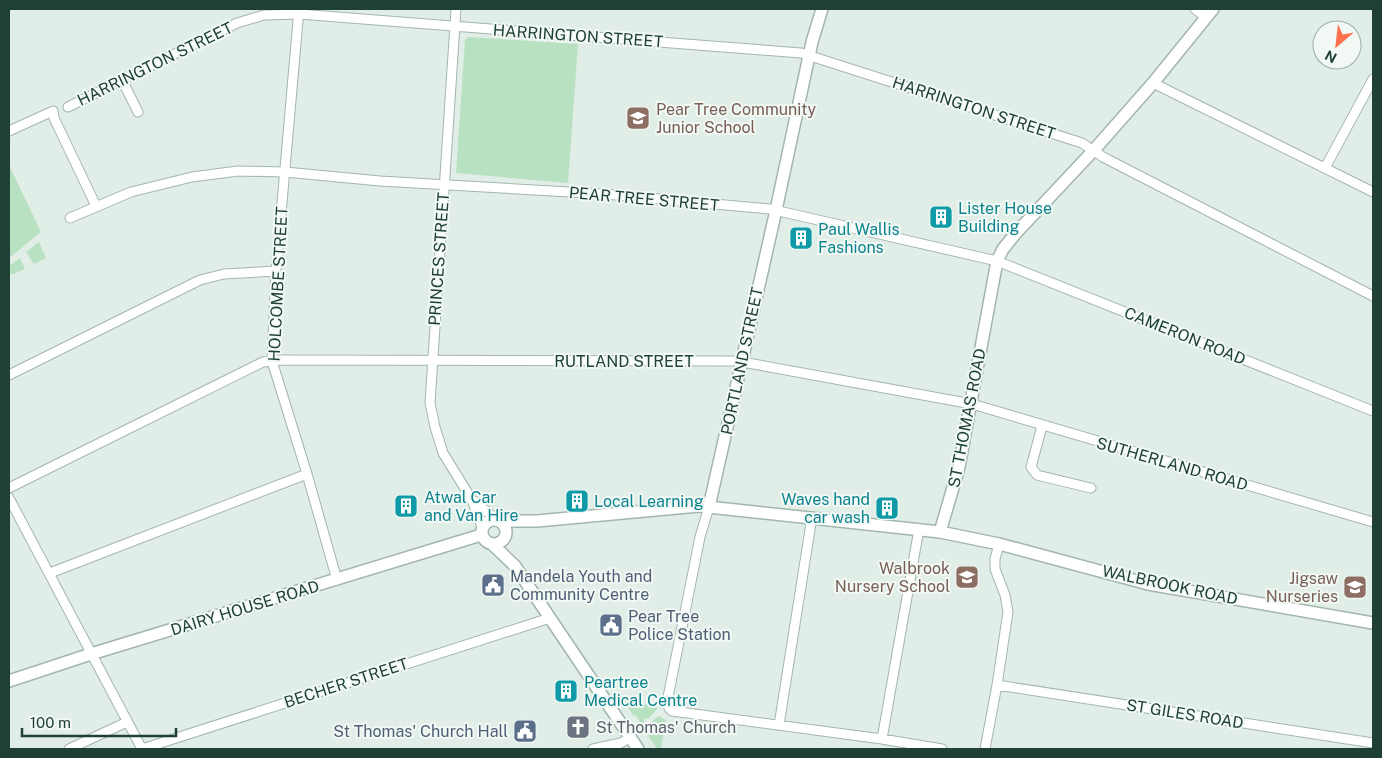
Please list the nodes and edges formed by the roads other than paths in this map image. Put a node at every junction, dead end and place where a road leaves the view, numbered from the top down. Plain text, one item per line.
1 (456, 9) edge
2 (822, 9) edge
3 (1195, 9) edge
4 (299, 11) edge
5 (1209, 13) edge
6 (454, 27) junction
7 (810, 55) junction
8 (1373, 79) edge
9 (122, 80) junction
10 (1153, 83) junction
11 (68, 107) dead end
12 (138, 112) dead end
13 (9, 131) edge
14 (1094, 150) junction
15 (1325, 168) junction
16 (285, 172) junction
17 (444, 185) junction
18 (1373, 192) edge
19 (96, 206) junction
20 (776, 210) junction
21 (70, 218) dead end
22 (997, 261) junction
23 (276, 271) junction
24 (1373, 296) edge
25 (433, 360) junction
26 (272, 361) junction
27 (742, 362) junction
28 (9, 375) edge
29 (972, 404) junction
30 (1373, 411) edge
31 (1042, 426) junction
32 (307, 474) junction
33 (9, 488) edge
34 (1091, 488) dead end
35 (9, 498) edge
36 (472, 500) junction
37 (709, 507) junction
38 (812, 517) junction
39 (498, 521) junction
40 (537, 521) junction
41 (1373, 522) edge
42 (919, 529) junction
43 (482, 531) junction
44 (940, 532) junction
45 (505, 535) junction
46 (999, 544) junction
47 (493, 545) junction
48 (514, 566) junction
49 (50, 573) junction
50 (337, 580) junction
51 (550, 618) junction
52 (1373, 623) edge
53 (91, 654) junction
54 (9, 681) edge
55 (997, 685) junction
56 (127, 722) junction
57 (779, 725) junction
58 (631, 738) junction
59 (882, 739) junction
60 (1373, 743) edge
61 (69, 749) edge
62 (142, 749) edge
63 (593, 749) edge
64 (638, 749) edge
65 (942, 749) edge
66 (985, 749) edge

1 - 6 street, PRINCES STREET
2 - 7 street, PORTLAND STREET
3 - 5 street
4 - 6 street, HARRINGTON STREET
4 - 9 street, HARRINGTON STREET
4 - 16 street, HOLCOMBE STREET
5 - 10 street, ST THOMAS ROAD
6 - 7 street, HARRINGTON STREET
6 - 17 street, PRINCES STREET
7 - 14 street, HARRINGTON STREET
7 - 20 street, PORTLAND STREET
8 - 15 street
9 - 11 street, HARRINGTON STREET
9 - 12 street
10 - 14 street, ST THOMAS ROAD
10 - 15 street
13 - 19 street
14 - 22 street, ST THOMAS ROAD
14 - 24 street, HARRINGTON STREET
15 - 18 street
16 - 17 street, PEAR TREE STREET
16 - 19 street, PEAR TREE STREET
16 - 23 street, HOLCOMBE STREET
17 - 20 street, PEAR TREE STREET
17 - 25 street, PRINCES STREET
19 - 21 street, PEAR TREE STREET
20 - 22 street, PEAR TREE STREET
20 - 27 street, PORTLAND STREET
22 - 29 street, ST THOMAS ROAD
22 - 30 street, CAMERON ROAD
23 - 26 street, HOLCOMBE STREET
23 - 28 street
25 - 26 street, RUTLAND STREET
25 - 27 street, RUTLAND STREET
25 - 36 street, PRINCES STREET
26 - 32 street, HOLCOMBE STREET
26 - 33 street, RUTLAND STREET
27 - 29 street, RUTLAND STREET
27 - 37 street, PORTLAND STREET
29 - 31 street, SUTHERLAND ROAD
29 - 44 street, ST THOMAS ROAD
31 - 34 street
31 - 41 street, SUTHERLAND ROAD
32 - 49 street
32 - 50 street, HOLCOMBE STREET
35 - 49 street
36 - 39 street, PRINCES STREET
36 - 43 street, PRINCES STREET
37 - 38 street
37 - 40 street
37 - 57 street, PORTLAND STREET
38 - 42 street
38 - 57 street
39 - 40 street
39 - 43 street
39 - 45 street
40 - 45 street
42 - 44 street
42 - 59 street
43 - 47 street
43 - 50 street, DAIRY HOUSE ROAD
44 - 46 street, WALBROOK ROAD
45 - 47 street
45 - 48 street
46 - 52 street, WALBROOK ROAD
46 - 55 street
47 - 48 street
48 - 51 street
49 - 53 street
50 - 53 street, DAIRY HOUSE ROAD
51 - 58 street
51 - 62 street, BECHER STREET
53 - 54 street, DAIRY HOUSE ROAD
53 - 56 street
55 - 60 street, ST GILES ROAD
55 - 66 street
56 - 61 street
56 - 62 street
57 - 59 street
58 - 63 street
58 - 64 street
59 - 65 street

